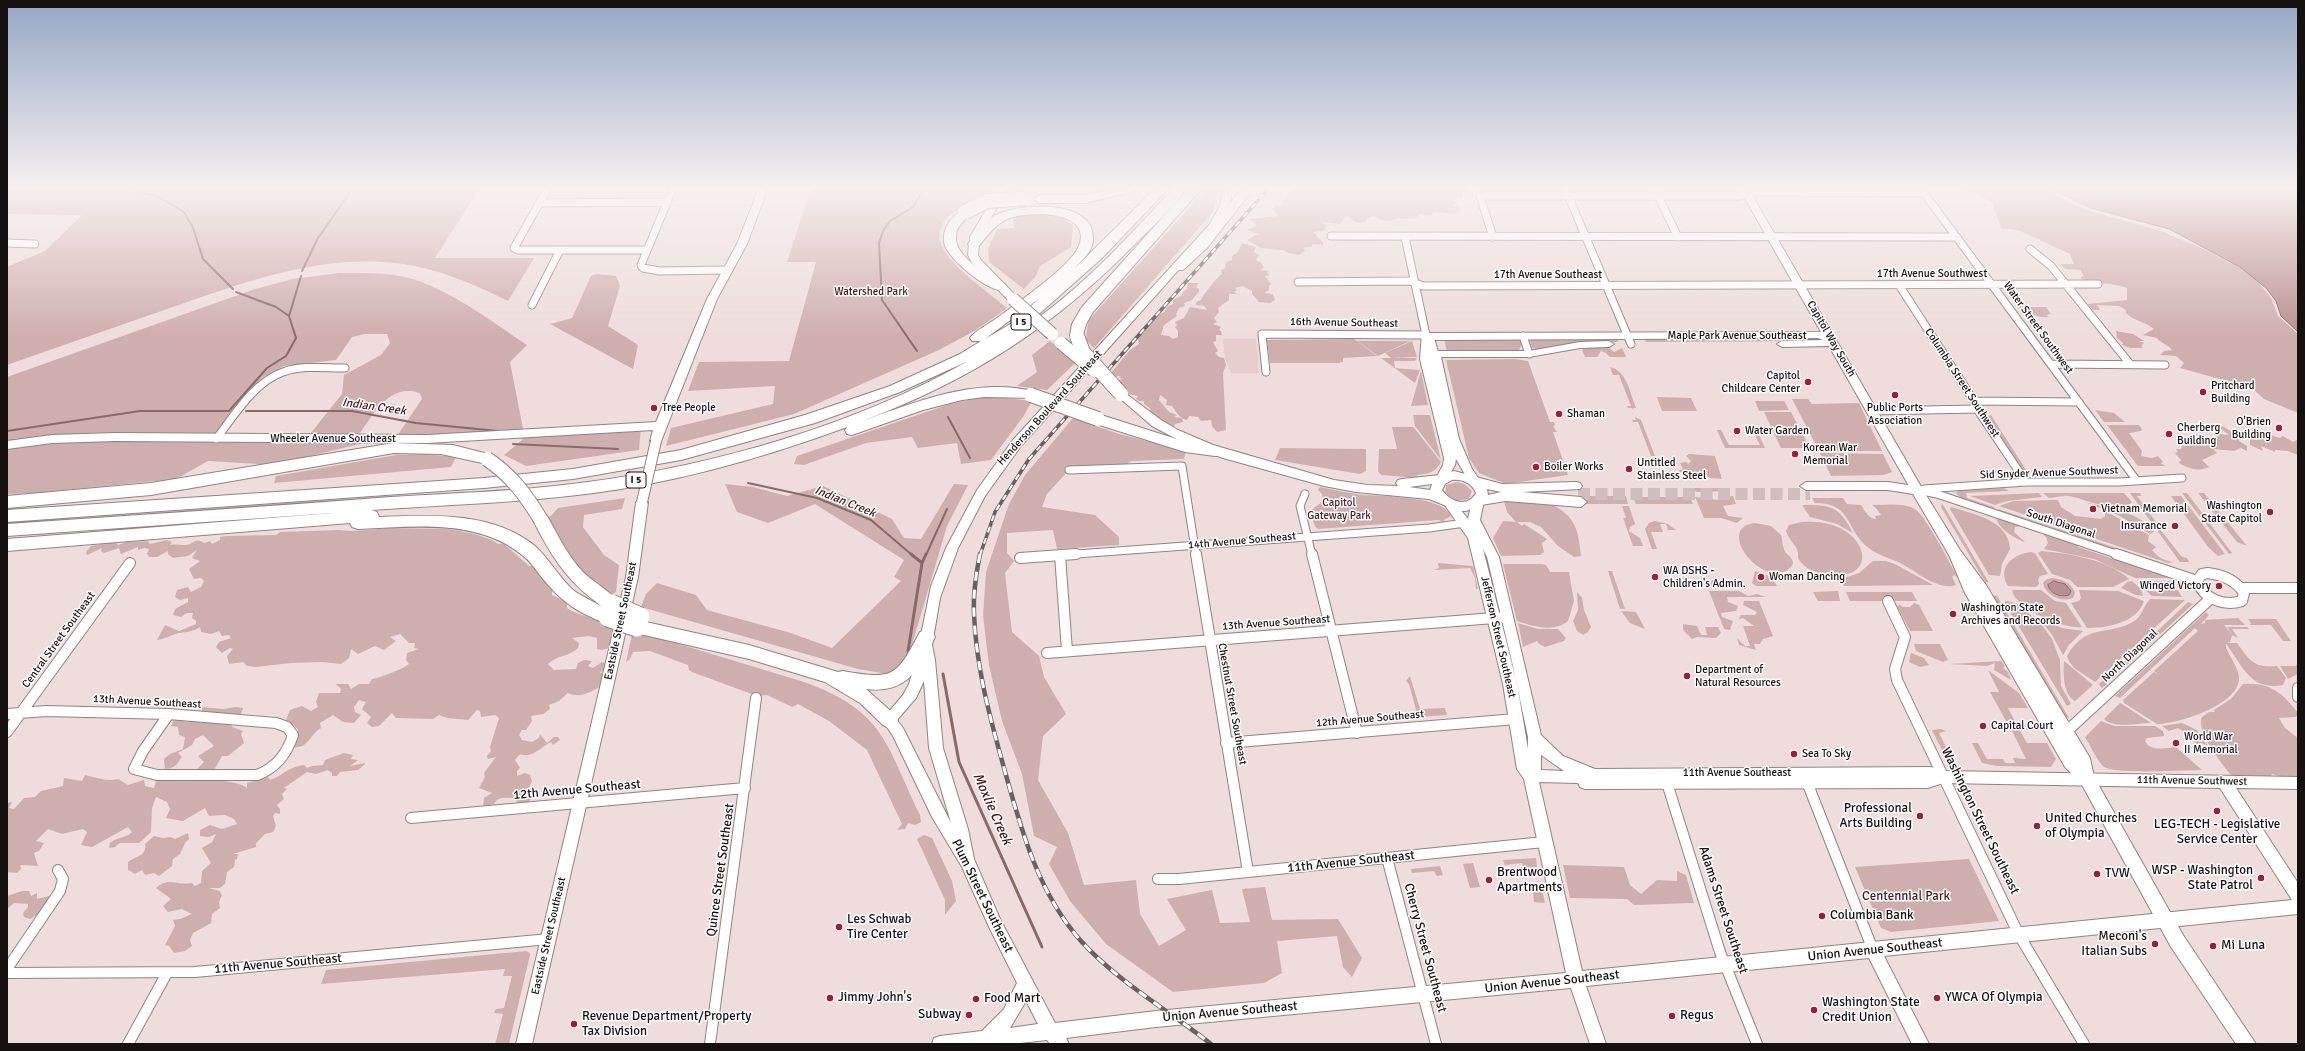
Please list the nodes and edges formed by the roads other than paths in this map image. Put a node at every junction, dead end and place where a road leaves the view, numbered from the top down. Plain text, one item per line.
1 (520, 237) edge
2 (652, 237) edge
3 (745, 237) edge
4 (950, 237) edge
5 (975, 237) edge
6 (980, 237) edge
7 (1086, 237) edge
8 (1115, 237) edge
9 (1133, 237) edge
10 (1152, 237) edge
11 (1203, 237) edge
12 (1209, 237) edge
13 (1405, 237) edge
14 (1585, 237) edge
15 (1772, 237) edge
16 (1957, 237) edge
17 (7, 243) edge
18 (35, 244) dead end
19 (974, 244) junction
20 (2030, 249) dead end
21 (560, 250) junction
22 (646, 250) junction
23 (1178, 267) junction
24 (726, 270) junction
25 (1298, 282) dead end
26 (1415, 282) junction
27 (1899, 284) junction
28 (1992, 284) junction
29 (2066, 284) junction
30 (2098, 284) dead end
31 (1604, 285) junction
32 (1799, 285) junction
33 (1000, 287) junction
34 (532, 305) dead end
35 (1426, 335) junction
36 (1523, 336) junction
37 (1831, 339) junction
38 (1629, 340) junction
39 (1430, 354) junction
40 (1529, 354) junction
41 (2052, 364) junction
42 (2130, 364) junction
43 (2165, 364) dead end
44 (345, 368) dead end
45 (1266, 372) dead end
46 (1124, 397) junction
47 (1974, 401) junction
48 (2079, 402) junction
49 (845, 406) junction
50 (1977, 409) junction
51 (1872, 411) junction
52 (660, 426) junction
53 (216, 439) junction
54 (7, 445) edge
55 (1215, 452) junction
56 (1271, 467) junction
57 (1069, 470) dead end
58 (2182, 478) dead end
59 (1442, 479) junction
60 (2137, 481) junction
61 (1475, 482) junction
62 (2026, 482) junction
63 (1808, 490) tunnel mouth
64 (1917, 490) junction
65 (1508, 492) junction
66 (1305, 494) dead end
67 (1445, 500) junction
68 (1478, 501) junction
69 (7, 502) edge
70 (7, 516) edge
71 (1465, 522) junction
72 (260, 526) junction
73 (7, 530) edge
74 (1308, 535) junction
75 (1194, 544) junction
76 (7, 545) edge
77 (1955, 554) junction
78 (1060, 555) junction
79 (1020, 558) dead end
80 (130, 563) dead end
81 (2197, 581) junction
82 (2241, 588) junction
83 (2298, 588) edge
84 (2211, 598) junction
85 (1888, 601) dead end
86 (609, 611) junction
87 (1507, 617) junction
88 (1493, 618) junction
89 (1331, 630) junction
90 (926, 637) junction
91 (1209, 640) junction
92 (1067, 651) junction
93 (1047, 653) dead end
94 (825, 675) junction
95 (2298, 688) edge
96 (2298, 697) edge
97 (756, 698) dead end
98 (7, 714) edge
99 (20, 714) junction
100 (169, 714) junction
101 (1516, 719) junction
102 (889, 720) junction
103 (7, 732) edge
104 (2066, 732) junction
105 (1357, 733) junction
106 (1535, 736) junction
107 (1226, 743) junction
108 (1603, 774) junction
109 (1943, 778) junction
110 (2086, 778) junction
111 (1531, 780) junction
112 (1807, 782) junction
113 (1667, 783) junction
114 (2225, 783) junction
115 (2298, 783) edge
116 (745, 788) junction
117 (579, 803) junction
118 (411, 818) dead end
119 (1544, 842) junction
120 (1387, 858) junction
121 (968, 863) junction
122 (58, 870) dead end
123 (1248, 872) junction
124 (1158, 879) dead end
125 (2298, 896) edge
126 (2298, 906) edge
127 (2165, 920) junction
128 (2019, 935) junction
129 (548, 939) junction
130 (1873, 950) junction
131 (1724, 965) junction
132 (7, 969) edge
133 (7, 973) edge
134 (167, 973) junction
135 (1576, 980) junction
136 (1025, 983) junction
137 (1423, 995) junction
138 (984, 1040) junction
139 (1054, 1040) edge
140 (128, 1044) edge
141 (524, 1044) edge
142 (710, 1044) edge
143 (940, 1044) edge
144 (1436, 1044) edge
145 (1598, 1044) edge
146 (1757, 1044) edge
147 (1921, 1044) edge
148 (2084, 1044) edge
149 (2247, 1044) edge

1 - 21 street
2 - 22 street
3 - 24 street, Eastside Street Southeast
4 - 33 highway, bridge
5 - 19 street
6 - 19 highway
7 - 49 highway
8 - 49 highway, I 5
9 - 73 highway, I 5
10 - 46 highway, bridge
11 - 23 street, Henderson Boulevard Southeast
12 - 23 highway
13 - 26 street
14 - 31 street
15 - 32 street, Capitol Way South
16 - 28 street, Water Street Southwest
17 - 18 street
19 - 33 main road
20 - 29 street
21 - 22 street
21 - 34 street
22 - 24 street
23 - 90 street, Henderson Boulevard Southeast
24 - 52 street, Eastside Street Southeast
25 - 26 street, 17th Avenue Southeast
26 - 31 street, 17th Avenue Southeast
26 - 35 street
27 - 28 street, 17th Avenue Southwest
27 - 32 street, 17th Avenue Southwest
27 - 47 street, Columbia Street Southwest
28 - 29 street, 17th Avenue Southwest
28 - 41 street, Water Street Southwest
29 - 30 street
29 - 42 street
31 - 32 street, 17th Avenue Southeast
31 - 38 street
32 - 37 street, Capitol Way South
33 - 46 main road, bridge
35 - 36 street, Maple Park Avenue Southeast
35 - 39 street
35 - 45 street, 16th Avenue Southeast
36 - 38 street, Maple Park Avenue Southeast
36 - 40 street
37 - 38 street, Maple Park Avenue Southeast
37 - 51 street, Capitol Way South
38 - 40 street, Maple Park Avenue Southeast
39 - 40 street, Maple Park Avenue Southeast
39 - 59 street
39 - 61 street
41 - 42 street
41 - 48 street, Water Street Southwest
42 - 43 street
44 - 53 street
46 - 55 main road
47 - 48 street
47 - 50 street, Columbia Street Southwest
48 - 60 street, Water Street Southwest
49 - 70 highway, I 5
50 - 51 street
50 - 62 street, Columbia Street Southwest
51 - 64 street, Capitol Way South
52 - 53 street, Wheeler Avenue Southeast
52 - 117 street, Eastside Street Southeast, bridge
53 - 54 street, Wheeler Avenue Southeast
55 - 56 main road
55 - 72 highway, bridge
56 - 59 main road
56 - 67 main road
57 - 75 street, Chestnut Street Southeast
58 - 60 street, Sid Snyder Avenue Southwest
59 - 61 main road
59 - 67 main road
60 - 62 street, Sid Snyder Avenue Southwest
61 - 65 main road
61 - 68 main road
62 - 64 street, Sid Snyder Avenue Southwest
63 - 64 main road
64 - 77 main road
64 - 81 street, South Diagonal
65 - 65 main road
65 - 68 main road
66 - 74 street
67 - 68 main road
67 - 71 street, Jefferson Street Southeast
68 - 87 street, Jefferson Street Southeast
69 - 86 highway, bridge
71 - 74 street, 14th Avenue Southeast
71 - 88 street, Jefferson Street Southeast
72 - 76 highway
72 - 86 highway
74 - 75 street, 14th Avenue Southeast
74 - 89 street
75 - 78 street, 14th Avenue Southeast
75 - 91 street, Chestnut Street Southeast
77 - 104 main road
77 - 110 main road
78 - 79 street, 14th Avenue Southeast
78 - 92 street
80 - 99 street, Central Street Southeast
81 - 82 street
81 - 84 street
82 - 83 street
82 - 84 street
84 - 104 street, North Diagonal
85 - 109 street, Washington Street Southeast
86 - 94 highway, bridge
87 - 88 street, 13th Avenue Southeast
87 - 106 street, Jefferson Street Southeast
88 - 89 street, 13th Avenue Southeast
88 - 101 street, Jefferson Street Southeast
89 - 91 street, 13th Avenue Southeast
89 - 105 street
90 - 94 highway
90 - 102 street, Henderson Boulevard Southeast
90 - 121 street
91 - 92 street, 13th Avenue Southeast
91 - 107 street, Chestnut Street Southeast
92 - 93 street, 13th Avenue Southeast
94 - 102 highway
95 - 96 street
97 - 116 street, Quince Street Southeast
98 - 99 street, 13th Avenue Southeast
99 - 100 street, 13th Avenue Southeast
99 - 103 street, Central Street Southeast
100 - 100 street, 13th Avenue Southeast
101 - 105 street, 12th Avenue Southeast
101 - 111 street, Jefferson Street Southeast
102 - 121 street, Plum Street Southeast
104 - 110 main road
105 - 107 street, 12th Avenue Southeast
106 - 108 street
106 - 111 street, Jefferson Street Southeast
107 - 123 street, Chestnut Street Southeast
108 - 109 street, 11th Avenue Southeast
108 - 111 street, 11th Avenue Southeast
109 - 110 street, 11th Avenue Southeast
109 - 112 street, 11th Avenue Southeast
109 - 128 street, Washington Street Southeast
110 - 114 street, 11th Avenue Southwest
110 - 127 main road
111 - 113 street, 11th Avenue Southeast
111 - 119 street, Jefferson Street Southeast
112 - 113 street, 11th Avenue Southeast
112 - 130 street
113 - 131 street, Adams Street Southeast
114 - 115 street, 11th Avenue Southwest
114 - 125 street
116 - 117 street, 12th Avenue Southeast
116 - 142 street, Quince Street Southeast
117 - 118 street, 12th Avenue Southeast
117 - 129 street, Eastside Street Southeast
119 - 120 street, 11th Avenue Southeast
119 - 135 street, Jefferson Street Southeast
120 - 123 street, 11th Avenue Southeast
120 - 137 street, Cherry Street Southeast
121 - 136 street, Plum Street Southeast
122 - 132 street
123 - 124 street, 11th Avenue Southeast
126 - 127 street, Union Avenue Southeast
127 - 128 street, Union Avenue Southeast
127 - 149 main road
128 - 130 street, Union Avenue Southeast
128 - 148 street, Washington Street Southeast
129 - 134 street, 11th Avenue Southeast
129 - 141 street, Eastside Street Southeast
130 - 131 street, Union Avenue Southeast
130 - 147 street
131 - 135 street, Union Avenue Southeast
131 - 146 street, Adams Street Southeast
133 - 134 street, 11th Avenue Southeast
134 - 140 street
135 - 137 street, Union Avenue Southeast
135 - 145 street, Jefferson Street Southeast
136 - 138 street
136 - 139 street, Plum Street Southeast
137 - 139 street, Union Avenue Southeast
137 - 144 street, Cherry Street Southeast
138 - 139 street, Union Avenue Southeast
138 - 143 street, Union Avenue Southeast

